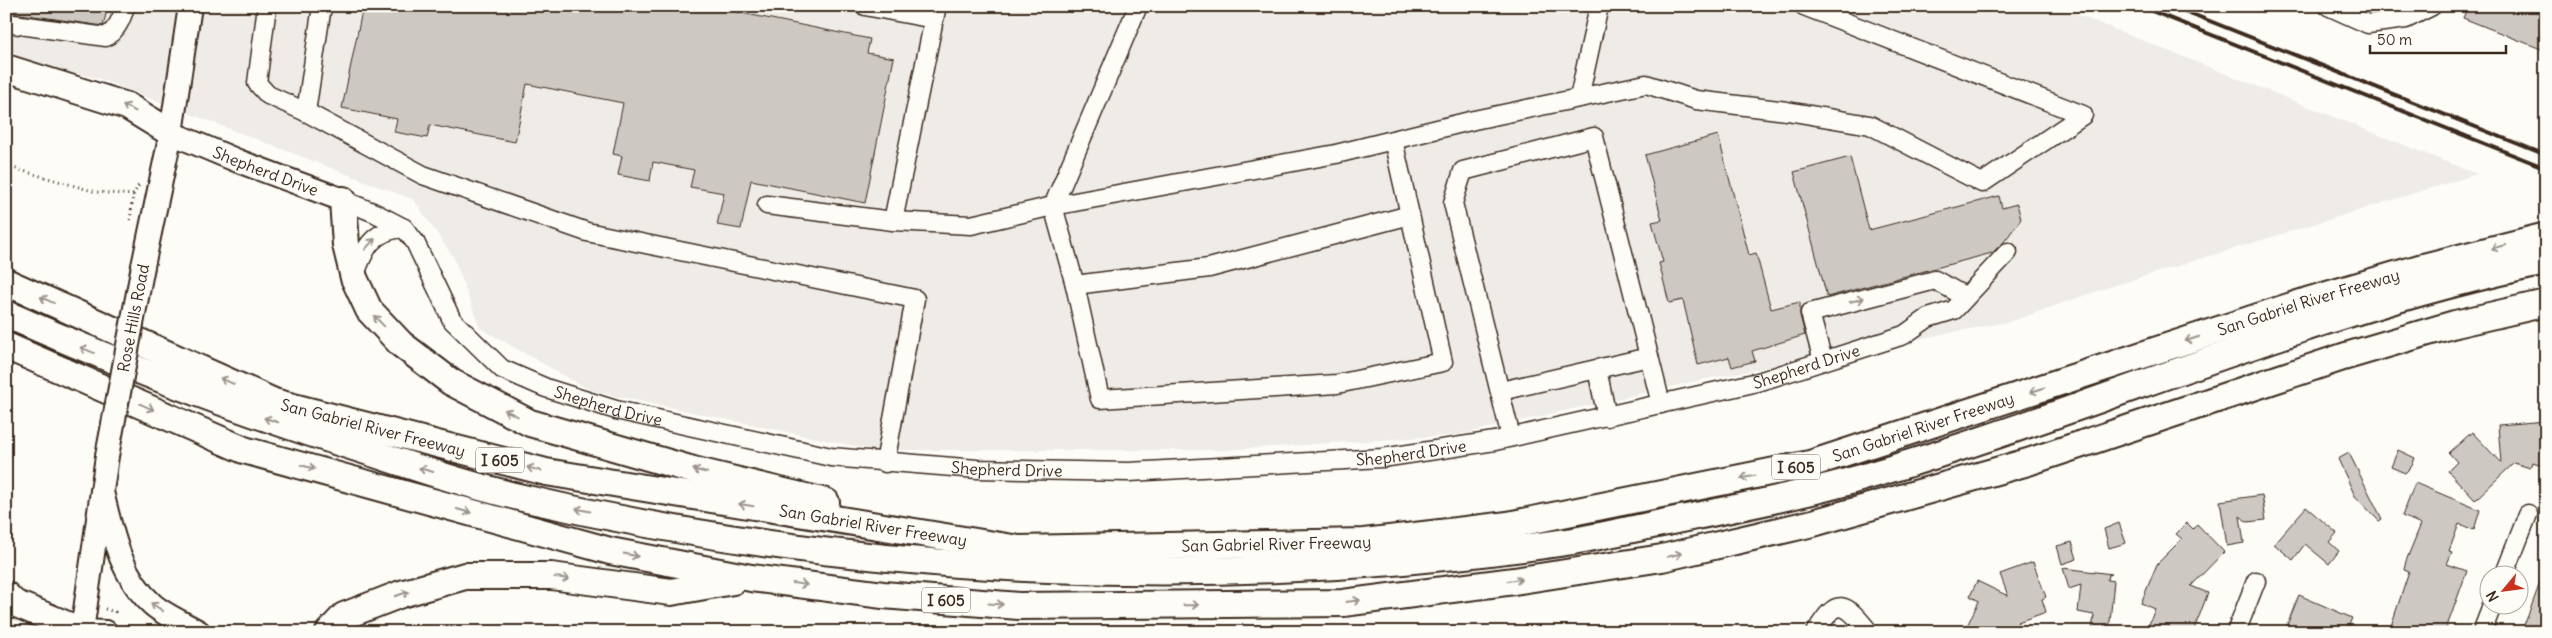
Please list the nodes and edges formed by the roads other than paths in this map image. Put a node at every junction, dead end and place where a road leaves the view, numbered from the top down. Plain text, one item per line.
1 (125, 6) edge
2 (190, 6) edge
3 (267, 6) edge
4 (322, 6) edge
5 (865, 6) edge
6 (1138, 6) edge
7 (1600, 6) edge
8 (1804, 6) edge
9 (2328, 6) edge
10 (2432, 6) edge
11 (935, 12) edge
12 (6, 23) edge
13 (6, 68) edge
14 (1579, 98) junction
15 (306, 112) junction
16 (171, 133) junction
17 (1394, 140) junction
18 (343, 200) junction
19 (766, 204) dead end
20 (1053, 206) junction
21 (1410, 216) junction
22 (894, 221) junction
23 (404, 228) junction
24 (2546, 236) edge
25 (2008, 252) dead end
26 (2546, 262) edge
27 (354, 278) junction
28 (2546, 279) edge
29 (6, 282) edge
30 (1075, 286) junction
31 (1966, 296) junction
32 (2546, 303) edge
33 (6, 314) edge
34 (6, 346) edge
35 (1649, 357) junction
36 (1823, 361) junction
37 (1596, 369) junction
38 (1501, 391) junction
39 (1661, 404) junction
40 (1606, 416) junction
41 (1511, 437) junction
42 (885, 463) junction
43 (102, 492) junction
44 (2528, 514) dead end
45 (566, 540) junction
46 (1019, 549) junction
47 (2508, 566) edge
48 (751, 578) junction
49 (2256, 580) dead end
50 (6, 594) edge
51 (372, 605) junction
52 (2488, 616) edge
53 (89, 632) edge
54 (199, 632) edge
55 (329, 632) edge
56 (355, 632) edge
57 (1816, 632) edge
58 (1869, 632) edge
59 (2236, 632) edge
60 (2482, 632) edge

1 - 12 street
2 - 16 main road, Rose Hills Road
3 - 15 street
4 - 15 street
5 - 11 street
6 - 20 street
7 - 14 street
8 - 14 street
9 - 10 street
11 - 22 street
16 -> 13 highway
14 - 17 street
15 - 42 street
16 - 18 main road, Shepherd Drive
16 - 43 main road, Rose Hills Road, bridge
17 - 20 street
17 - 21 street
18 - 23 street, Shepherd Drive
18 - 27 highway
19 - 22 street
20 - 22 street
20 - 30 street
21 - 30 street
21 - 30 street
27 -> 23 street
23 - 42 street, Shepherd Drive
24 -> 46 highway, San Gabriel River Freeway / I 605
25 - 31 street, Shepherd Drive
26 -> 33 highway
46 -> 27 highway
28 - 45 highway
46 -> 29 highway, San Gabriel River Freeway / I 605
31 - 36 street, Shepherd Drive
36 -> 31 street
48 -> 32 highway, I 605
34 -> 45 highway, I 605
35 - 37 street
35 - 38 street
35 - 39 street
36 - 39 street, Shepherd Drive
37 - 38 street
37 - 40 street
38 - 41 street
39 - 40 street, Shepherd Drive
40 - 41 street, Shepherd Drive
41 - 42 street, Shepherd Drive
43 - 53 main road, Rose Hills Road
54 -> 43 main road
44 - 47 street
45 -> 48 highway, I 605
51 -> 48 highway
49 - 59 street
50 - 53 highway
51 - 55 highway
51 - 56 highway
52 - 60 street
57 - 58 street

